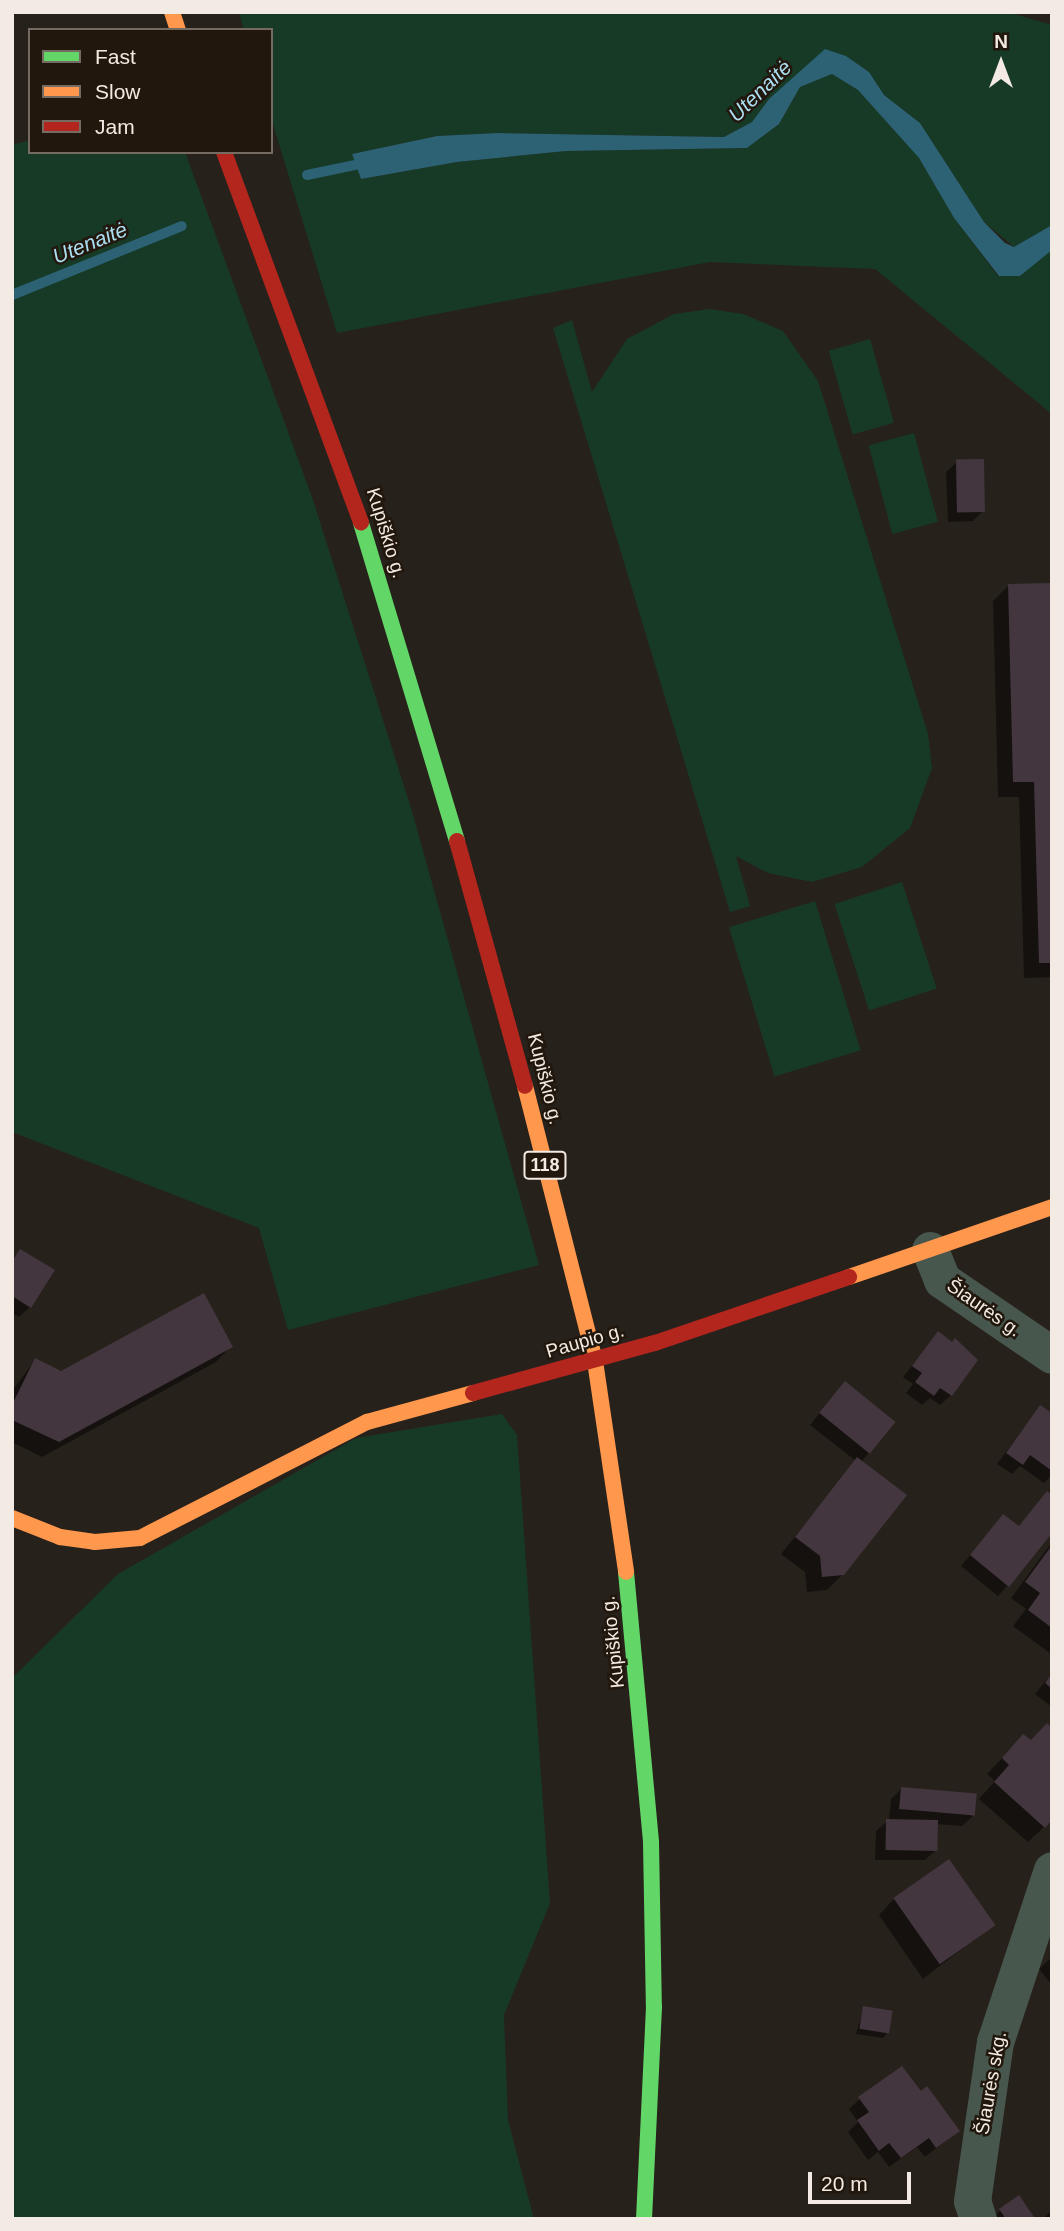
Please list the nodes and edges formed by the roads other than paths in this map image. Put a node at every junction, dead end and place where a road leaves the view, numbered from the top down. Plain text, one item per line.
1 (225, 154) edge
2 (1052, 1207) edge
3 (930, 1250) junction
4 (1052, 1355) edge
5 (595, 1361) junction
6 (12, 1518) edge
7 (1052, 1870) edge
8 (644, 2219) edge
9 (978, 2219) edge

1 - 5 main road, Kupiškio g. / 118
2 - 3 main road, Paupio g.
3 - 4 street, Šiaurės g.
3 - 5 main road, Paupio g.
5 - 6 main road, Paupio g.
5 - 8 main road, Kupiškio g. / 118
7 - 9 street, Šiaurės skg.

